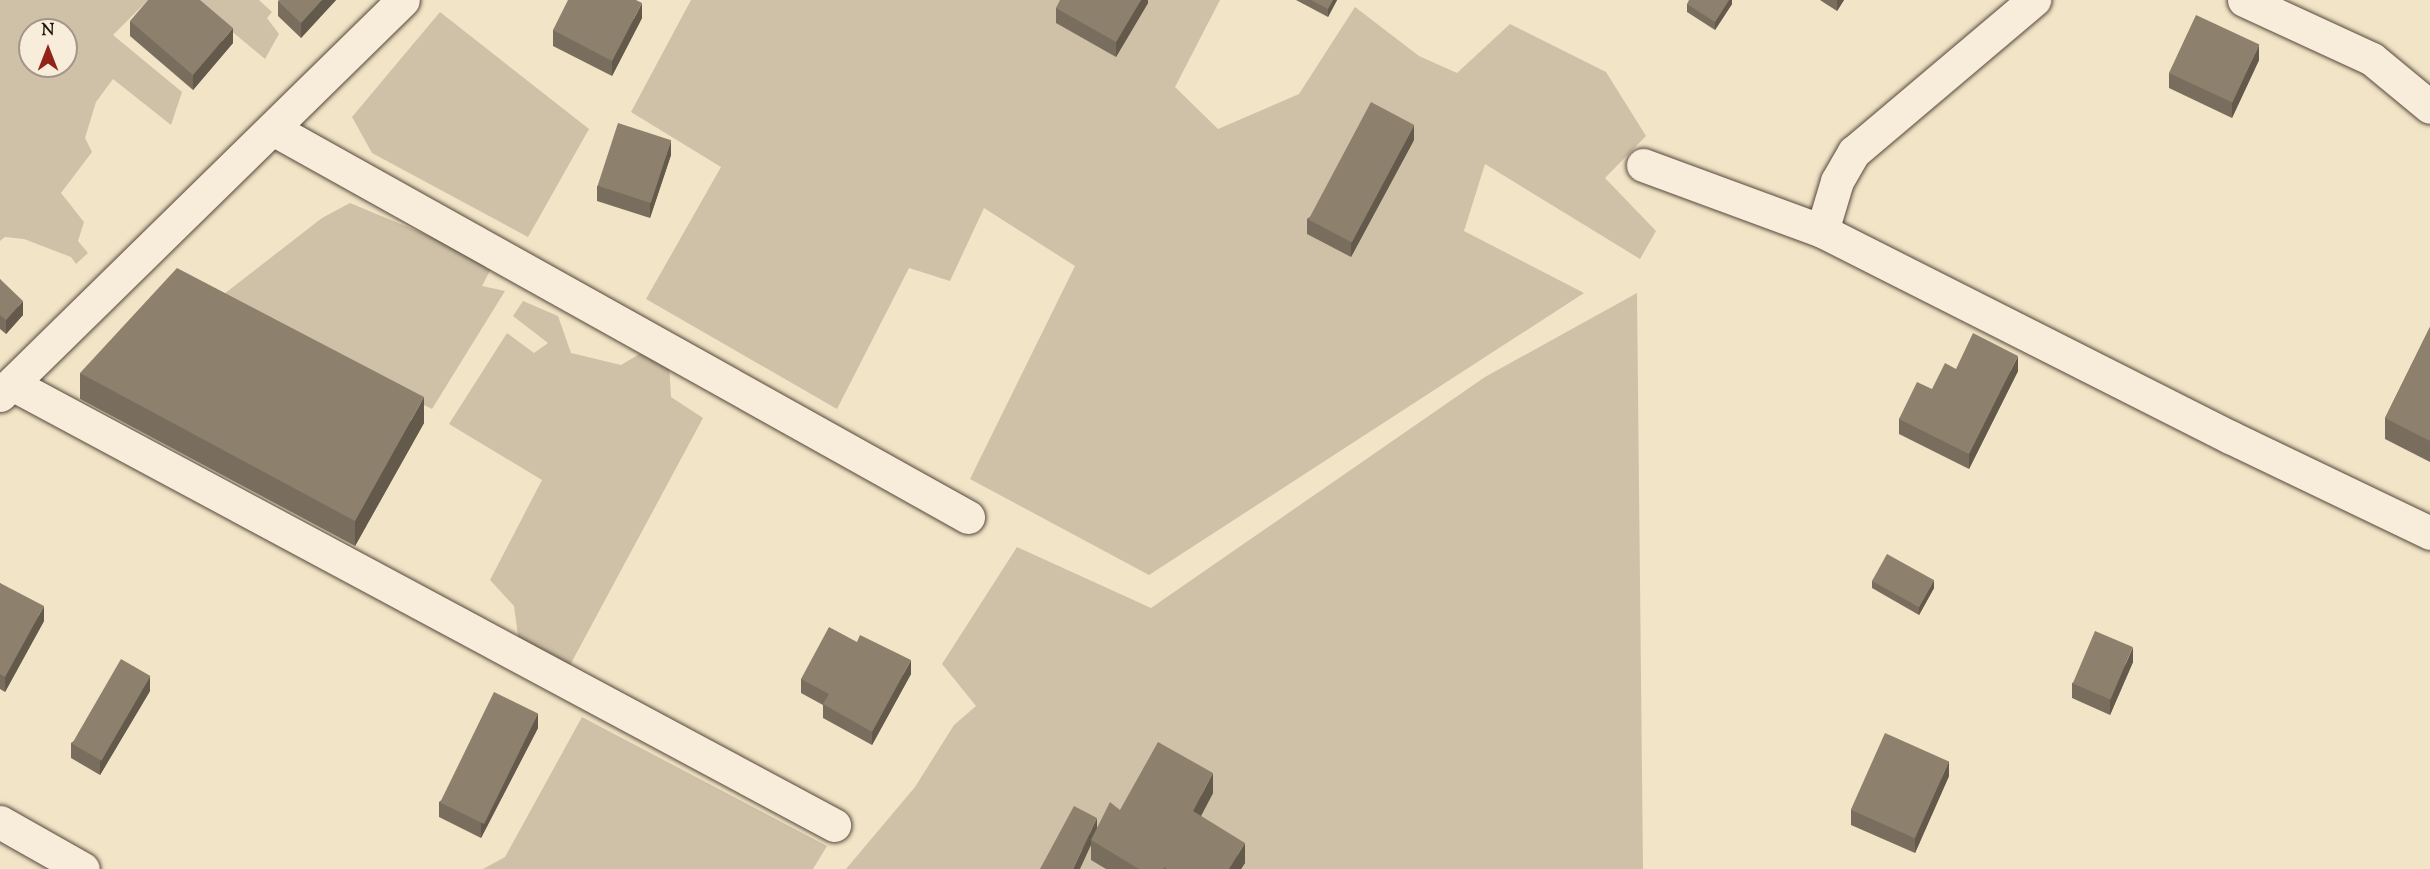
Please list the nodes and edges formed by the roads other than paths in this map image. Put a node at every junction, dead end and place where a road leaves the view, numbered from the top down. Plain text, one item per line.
1 (403, 0) edge
2 (2034, 0) edge
3 (2244, 0) edge
4 (2430, 107) edge
5 (273, 129) junction
6 (1642, 165) dead end
7 (1822, 231) junction
8 (6, 389) edge
9 (968, 517) dead end
10 (2430, 533) edge
11 (0, 822) edge
12 (834, 825) dead end
13 (83, 869) edge

1 - 5 street
2 - 7 street
3 - 4 street
5 - 8 street
5 - 9 street
6 - 7 street
7 - 10 street
8 - 12 street
11 - 13 street

